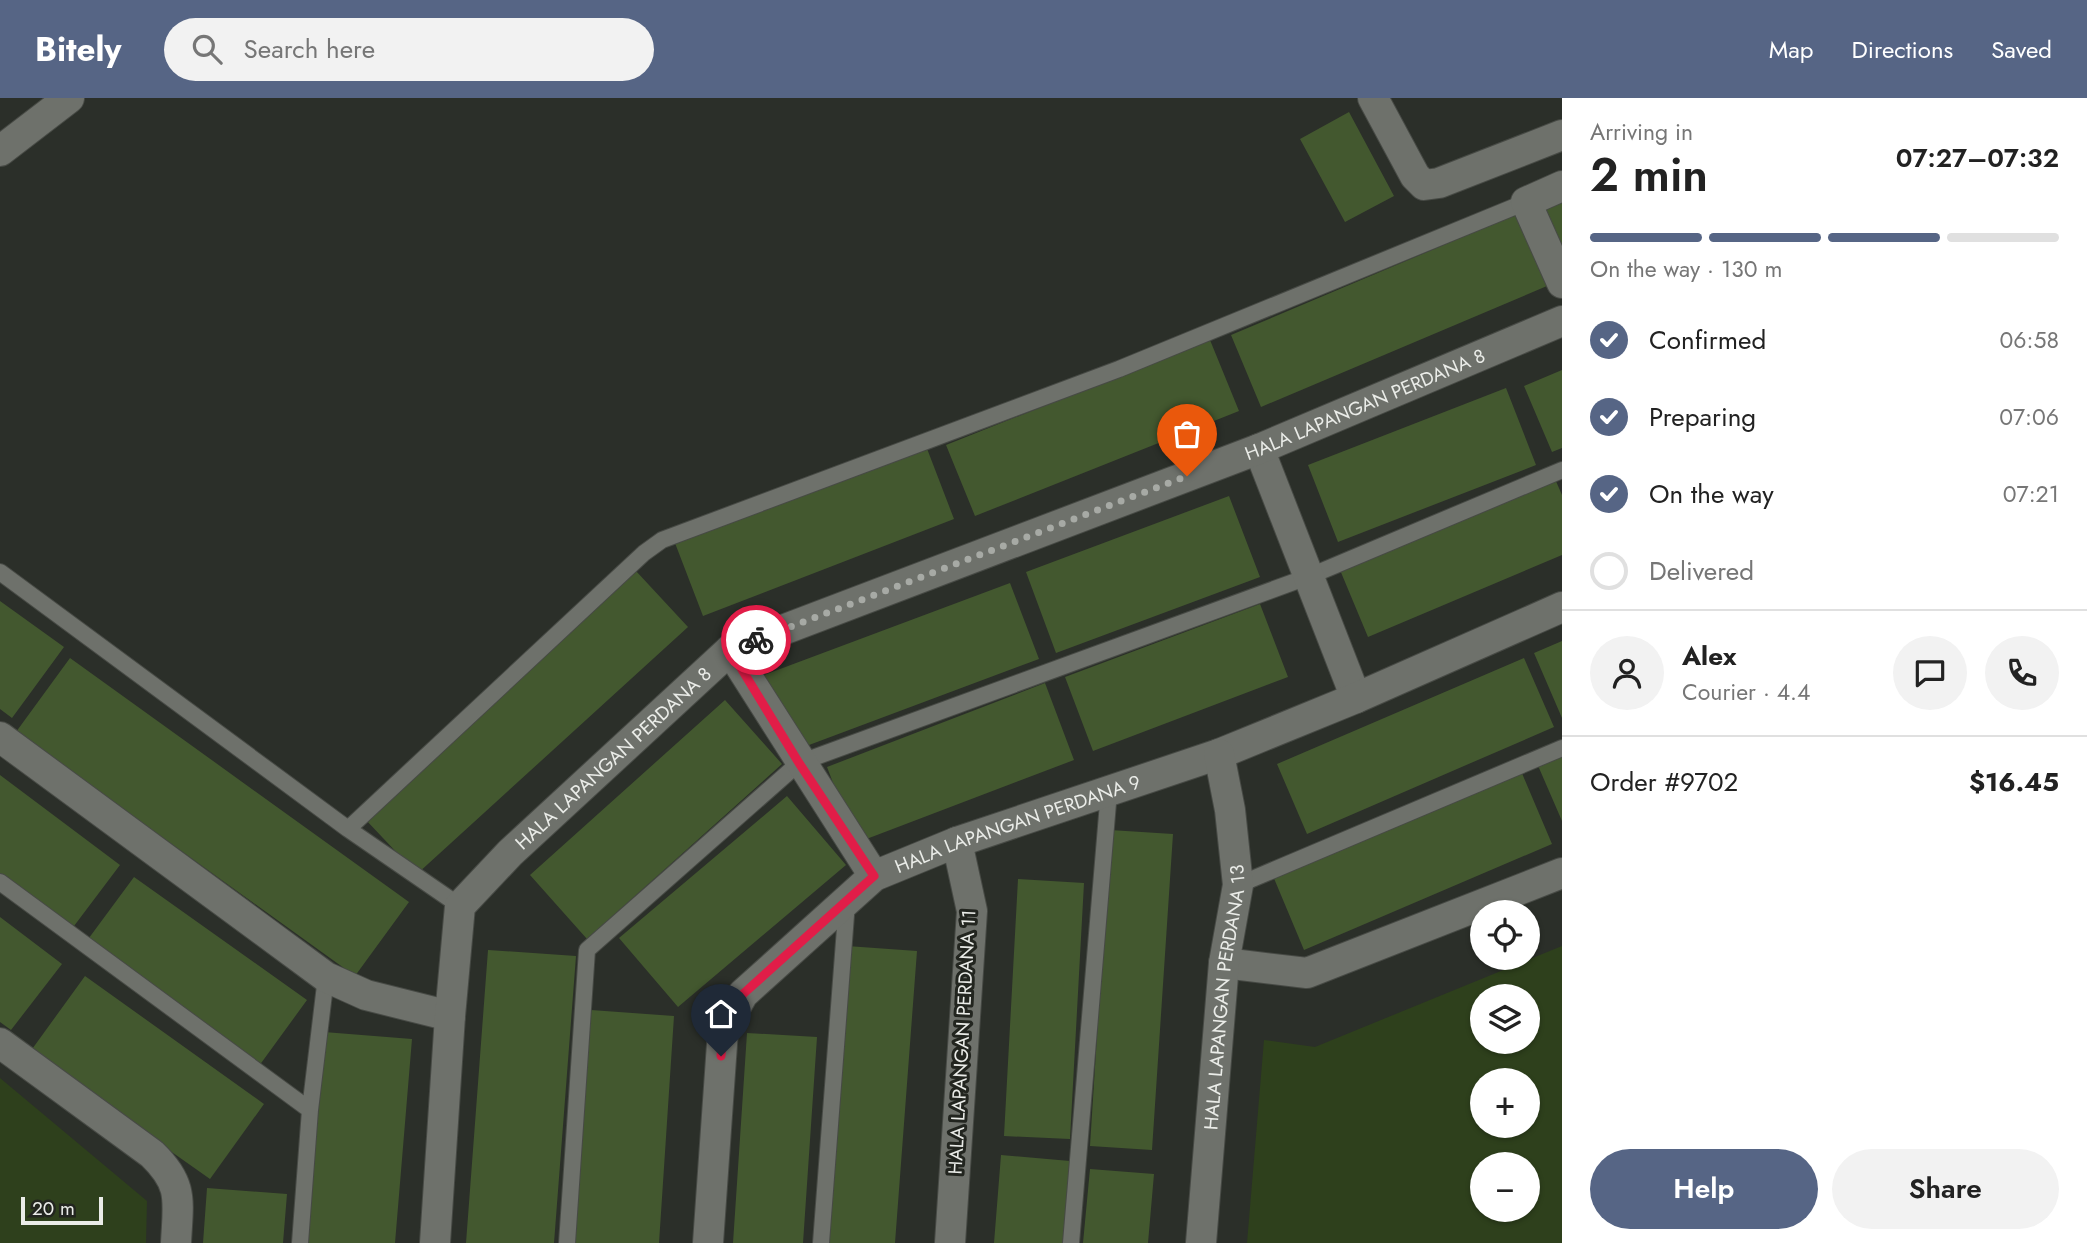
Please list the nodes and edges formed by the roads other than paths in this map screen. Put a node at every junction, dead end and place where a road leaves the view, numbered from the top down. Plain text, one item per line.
1 (69, 98) edge
2 (1373, 98) edge
3 (1562, 135) edge
4 (0, 151) edge
5 (1562, 186) edge
6 (1526, 202) junction
7 (1562, 283) edge
8 (1562, 321) edge
9 (1259, 449) junction
10 (1562, 470) edge
11 (0, 572) edge
12 (1310, 576) junction
13 (1562, 607) edge
14 (730, 650) junction
15 (1356, 698) junction
16 (0, 737) edge
17 (1562, 748) edge
18 (1219, 754) junction
19 (799, 763) junction
20 (1109, 791) junction
21 (348, 829) junction
22 (957, 842) junction
23 (1562, 873) edge
24 (874, 876) junction
25 (0, 882) edge
26 (1238, 885) junction
27 (847, 899) junction
28 (460, 906) junction
29 (1224, 963) junction
30 (326, 977) junction
31 (450, 1016) junction
32 (0, 1043) edge
33 (310, 1110) junction
34 (176, 1243) edge
35 (300, 1243) edge
36 (435, 1243) edge
37 (567, 1243) edge
38 (708, 1243) edge
39 (821, 1243) edge
40 (950, 1243) edge
41 (1071, 1243) edge
42 (1201, 1243) edge

1 - 4 street
2 - 3 street
5 - 6 street
6 - 7 street
6 - 21 lane
8 - 9 street, HALA LAPANGAN PERDANA 8
9 - 12 street
9 - 14 street, HALA LAPANGAN PERDANA 8
10 - 12 lane
11 - 21 lane
12 - 15 street
12 - 19 lane
13 - 15 street, HALA LAPANGAN PERDANA 9
14 - 19 street
14 - 28 street, HALA LAPANGAN PERDANA 8
15 - 18 street, HALA LAPANGAN PERDANA 9
16 - 30 street
17 - 26 lane
18 - 20 street, HALA LAPANGAN PERDANA 9
18 - 26 street, HALA LAPANGAN PERDANA 13
19 - 24 street
19 - 37 lane
20 - 22 street, HALA LAPANGAN PERDANA 9
20 - 41 lane
21 - 28 lane
22 - 24 street, HALA LAPANGAN PERDANA 9
22 - 40 street, HALA LAPANGAN PERDANA 11
23 - 29 street
24 - 27 street, HALA LAPANGAN PERDANA 9
25 - 33 lane
26 - 29 street, HALA LAPANGAN PERDANA 13
27 - 38 street, HALA LAPANGAN PERDANA 9
27 - 39 lane
28 - 31 street
29 - 42 street, HALA LAPANGAN PERDANA 13
30 - 31 street
30 - 33 lane
31 - 36 street
32 - 34 street
33 - 35 lane

